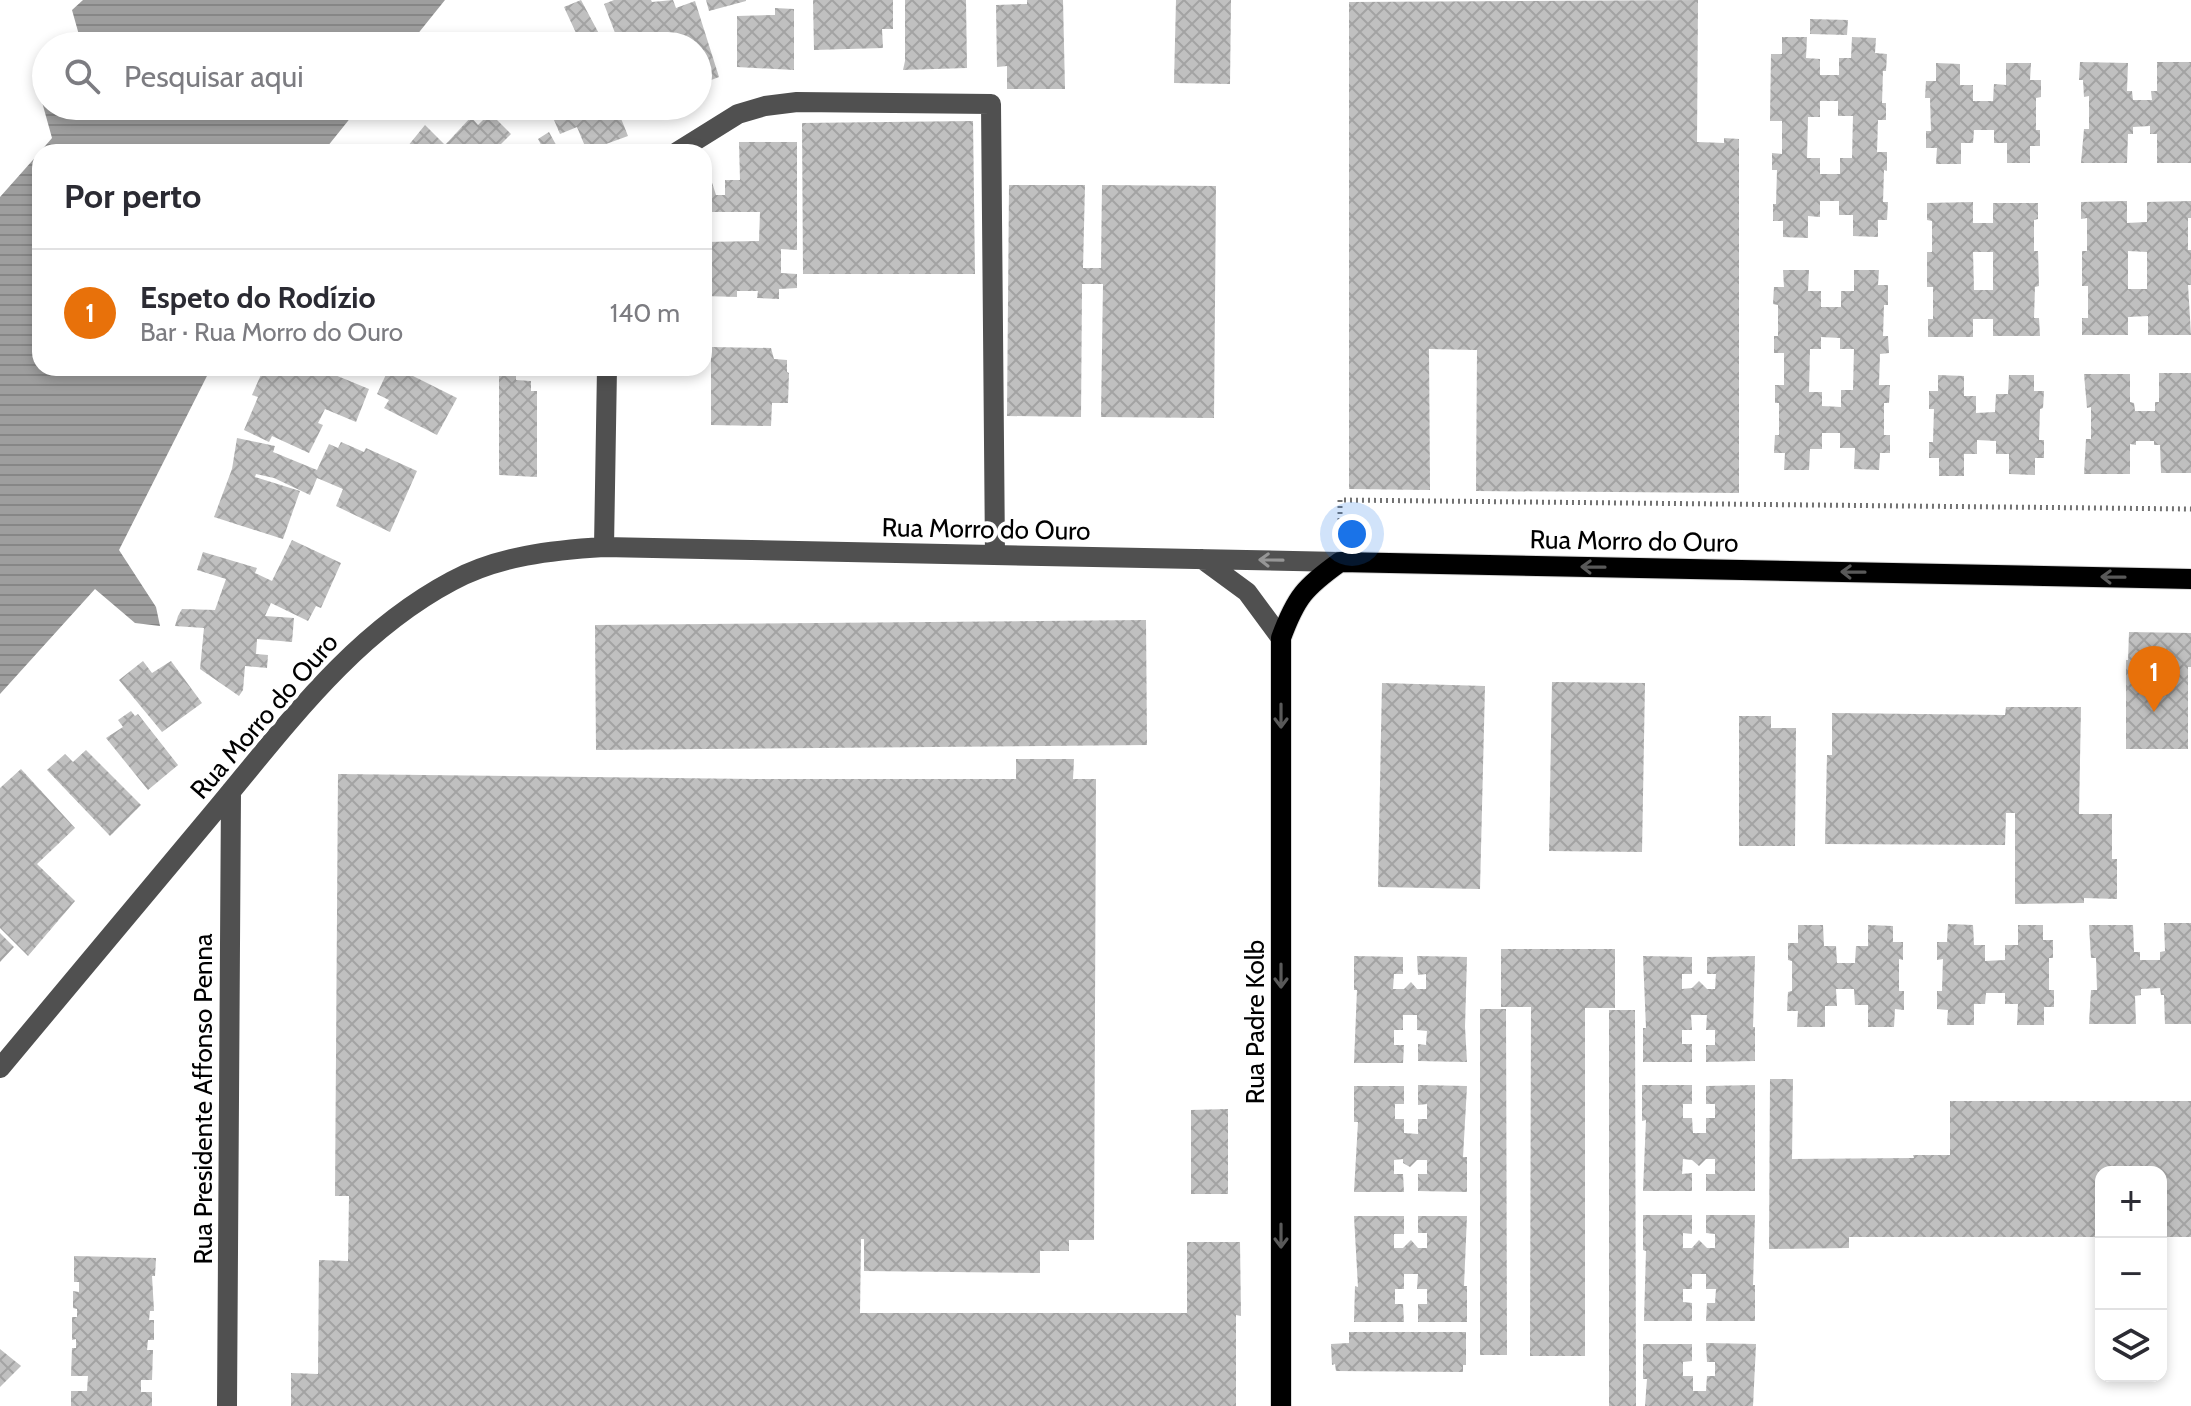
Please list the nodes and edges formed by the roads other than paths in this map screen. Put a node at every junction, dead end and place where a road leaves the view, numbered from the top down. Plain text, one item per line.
1 (690, 144) edge
2 (607, 376) edge
3 (604, 547) junction
4 (995, 555) junction
5 (1202, 559) junction
6 (1340, 562) junction
7 (2191, 579) edge
8 (1281, 638) junction
9 (231, 791) junction
10 (0, 1068) edge
11 (227, 1406) edge
12 (1281, 1406) edge

1 - 4 street
2 - 3 street
3 - 4 street, Rua Morro do Ouro
3 - 9 street, Rua Morro do Ouro
4 - 5 street, Rua Morro do Ouro
6 -> 5 street, Rua Morro do Ouro
5 - 8 street
7 -> 6 main road, Rua Morro do Ouro
6 - 8 main road, Rua Padre Kolb
8 -> 12 main road, Rua Padre Kolb
9 - 10 street, Rua Morro do Ouro
9 - 11 street, Rua Presidente Affonso Penna

